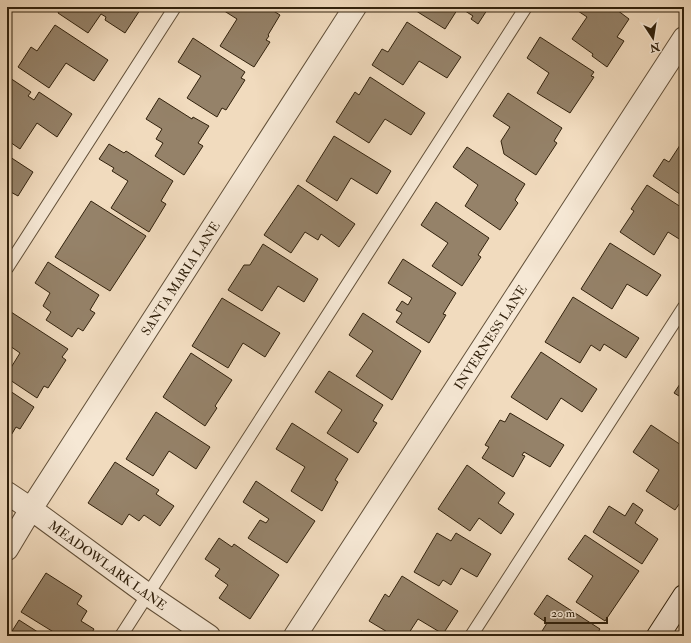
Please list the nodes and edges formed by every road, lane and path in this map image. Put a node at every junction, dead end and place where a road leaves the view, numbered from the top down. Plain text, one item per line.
1 (175, 7) edge
2 (355, 7) edge
3 (526, 7) edge
4 (684, 38) edge
5 (7, 268) edge
6 (684, 307) edge
7 (7, 493) edge
8 (31, 509) junction
9 (7, 549) edge
10 (147, 594) junction
11 (684, 596) edge
12 (121, 636) edge
13 (208, 636) edge
14 (295, 636) edge
15 (471, 636) edge
16 (658, 636) edge

1 - 5 lane
2 - 8 street, SANTA MARIA LANE
3 - 10 lane
4 - 14 street, INVERNESS LANE
6 - 15 lane
7 - 8 street, MEADOWLARK LANE
8 - 9 street, SANTA MARIA LANE
8 - 10 street, MEADOWLARK LANE
10 - 12 lane
10 - 13 street, MEADOWLARK LANE
11 - 16 street

